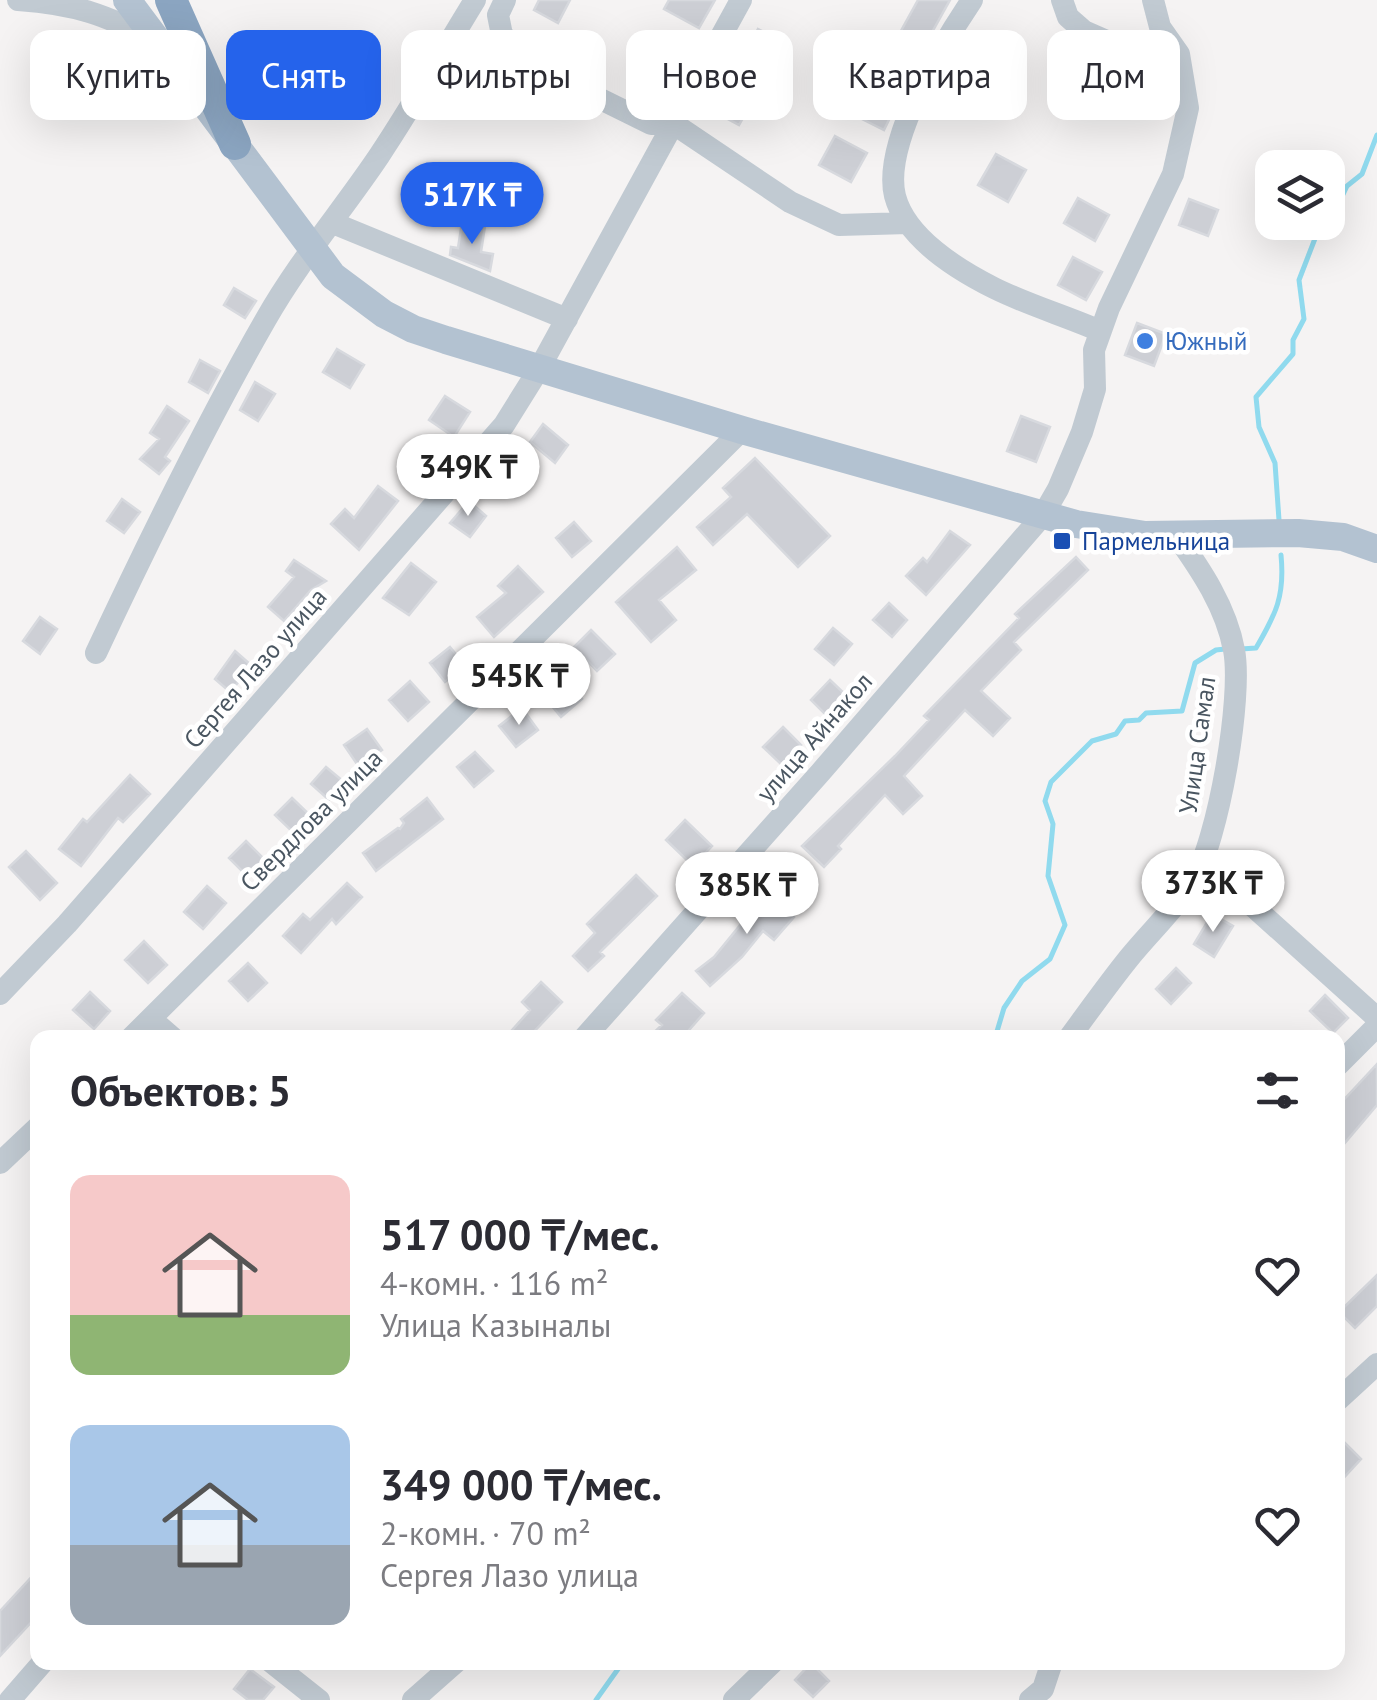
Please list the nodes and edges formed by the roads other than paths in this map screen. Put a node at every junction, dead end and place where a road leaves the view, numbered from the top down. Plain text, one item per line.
1 (18, 0) edge
2 (128, 0) edge
3 (170, 0) edge
4 (475, 0) edge
5 (505, 0) edge
6 (741, 0) edge
7 (972, 0) edge
8 (1062, 0) edge
9 (1153, 0) edge
10 (135, 30) edge
11 (151, 30) edge
12 (1182, 74) junction
13 (206, 104) edge
14 (674, 124) junction
15 (235, 144) junction
16 (332, 223) junction
17 (908, 223) junction
18 (310, 248) junction
19 (568, 319) junction
20 (1100, 331) junction
21 (539, 370) junction
22 (742, 430) junction
23 (1043, 516) junction
24 (1176, 535) junction
25 (1377, 549) edge
26 (96, 652) dead end
27 (1204, 862) junction
28 (0, 994) edge
29 (1377, 1018) edge
30 (151, 1019) junction
31 (1377, 1026) edge
32 (139, 1030) edge
33 (164, 1030) edge
34 (591, 1030) edge
35 (1075, 1030) edge
36 (1345, 1059) edge
37 (30, 1136) edge
38 (0, 1164) edge
39 (1377, 1364) edge
40 (1345, 1394) edge
41 (36, 1670) edge
42 (281, 1670) edge
43 (447, 1670) edge
44 (765, 1670) edge
45 (1049, 1670) edge
46 (1039, 1696) edge
47 (10, 1700) edge
48 (319, 1700) edge
49 (413, 1700) edge
50 (734, 1700) edge

1 - 10 street
2 - 11 main road
3 - 15 highway
4 - 16 street
5 - 14 street
6 - 14 street, Сергея Лазо улица
7 - 17 street
8 - 12 street
9 - 12 street
12 - 20 street, улица Айнакол
13 - 15 main road
14 - 17 street
14 - 19 street, Сергея Лазо улица
15 - 18 main road
16 - 18 street
16 - 19 street
17 - 20 street
18 - 21 main road
18 - 26 street
19 - 21 street, Сергея Лазо улица
20 - 23 street, улица Айнакол
21 - 22 main road
21 - 28 street, Сергея Лазо улица
22 - 23 main road
22 - 30 street, Свердлова улица
23 - 24 main road
23 - 34 street, улица Айнакол
24 - 25 main road
24 - 27 street, Улица Самал
27 - 29 street
27 - 35 street, Улица Самал
30 - 32 street, Свердлова улица
30 - 33 street
31 - 36 street
37 - 38 street
39 - 40 street
41 - 47 street
42 - 48 street
43 - 49 street
44 - 50 street
45 - 46 street

